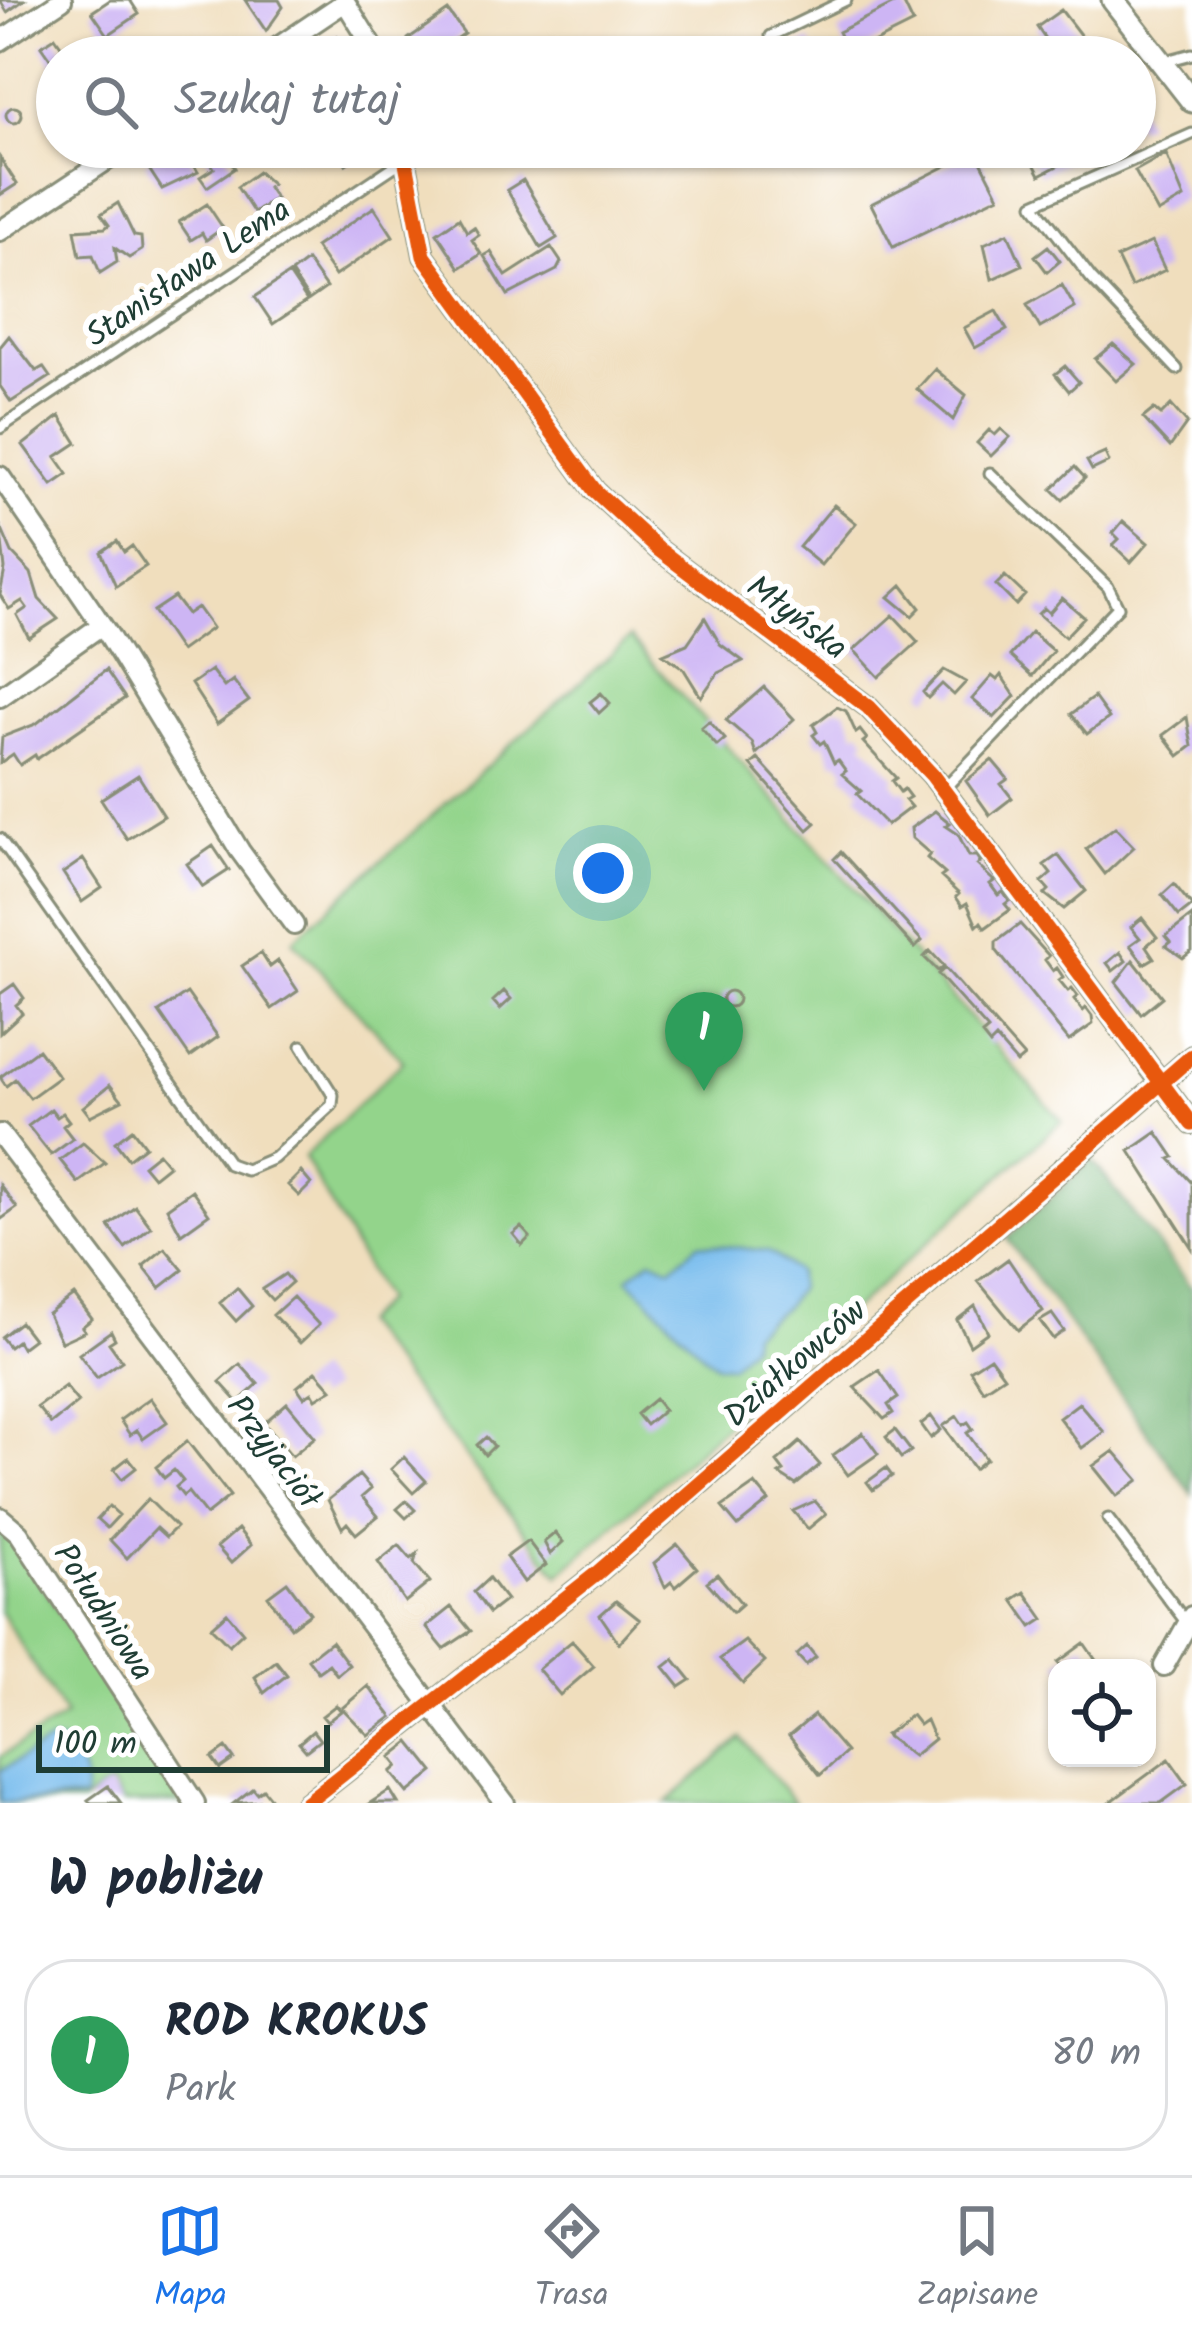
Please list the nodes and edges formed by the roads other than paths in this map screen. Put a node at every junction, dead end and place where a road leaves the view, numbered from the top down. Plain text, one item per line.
1 (62, 0) edge
2 (846, 0) edge
3 (1113, 0) edge
4 (345, 1) edge
5 (294, 36) edge
6 (366, 36) edge
7 (771, 36) dead end
8 (1141, 36) edge
9 (0, 40) edge
10 (1192, 54) edge
11 (1156, 56) edge
12 (1161, 62) junction
13 (1192, 101) edge
14 (1192, 134) edge
15 (1156, 150) edge
16 (95, 168) edge
17 (382, 168) edge
18 (407, 168) edge
19 (1114, 168) edge
20 (0, 231) edge
21 (1177, 369) dead end
22 (0, 428) edge
23 (990, 473) dead end
24 (0, 476) edge
25 (99, 627) junction
26 (0, 697) edge
27 (944, 790) junction
28 (0, 839) edge
29 (294, 925) dead end
30 (302, 1046) dead end
31 (1192, 1056) edge
32 (1161, 1082) junction
33 (1192, 1124) edge
34 (0, 1134) edge
35 (0, 1517) edge
36 (1108, 1519) dead end
37 (1189, 1619) edge
38 (1164, 1666) dead end
39 (429, 1706) junction
40 (195, 1803) edge
41 (307, 1803) edge
42 (505, 1803) edge

1 - 9 street
2 - 7 lane
3 - 8 street
4 - 5 street
4 - 6 street
10 - 12 lane
11 - 12 street
12 - 13 street
14 - 15 lane
16 - 20 street
17 - 22 lane, Stanisława Lema
18 - 27 street, Młyńska
19 - 21 lane
23 - 27 lane
24 - 25 street
25 - 26 street
25 - 29 street
27 - 32 street, Młyńska
28 - 30 lane
31 - 32 street, Działkowców
32 - 33 street, Młyńska
32 - 39 street, Działkowców
34 - 39 street, Przyjaciół
35 - 40 street, Południowa
36 - 37 lane
37 - 38 street
39 - 41 street, Działkowców
39 - 42 street, Przyjaciół

